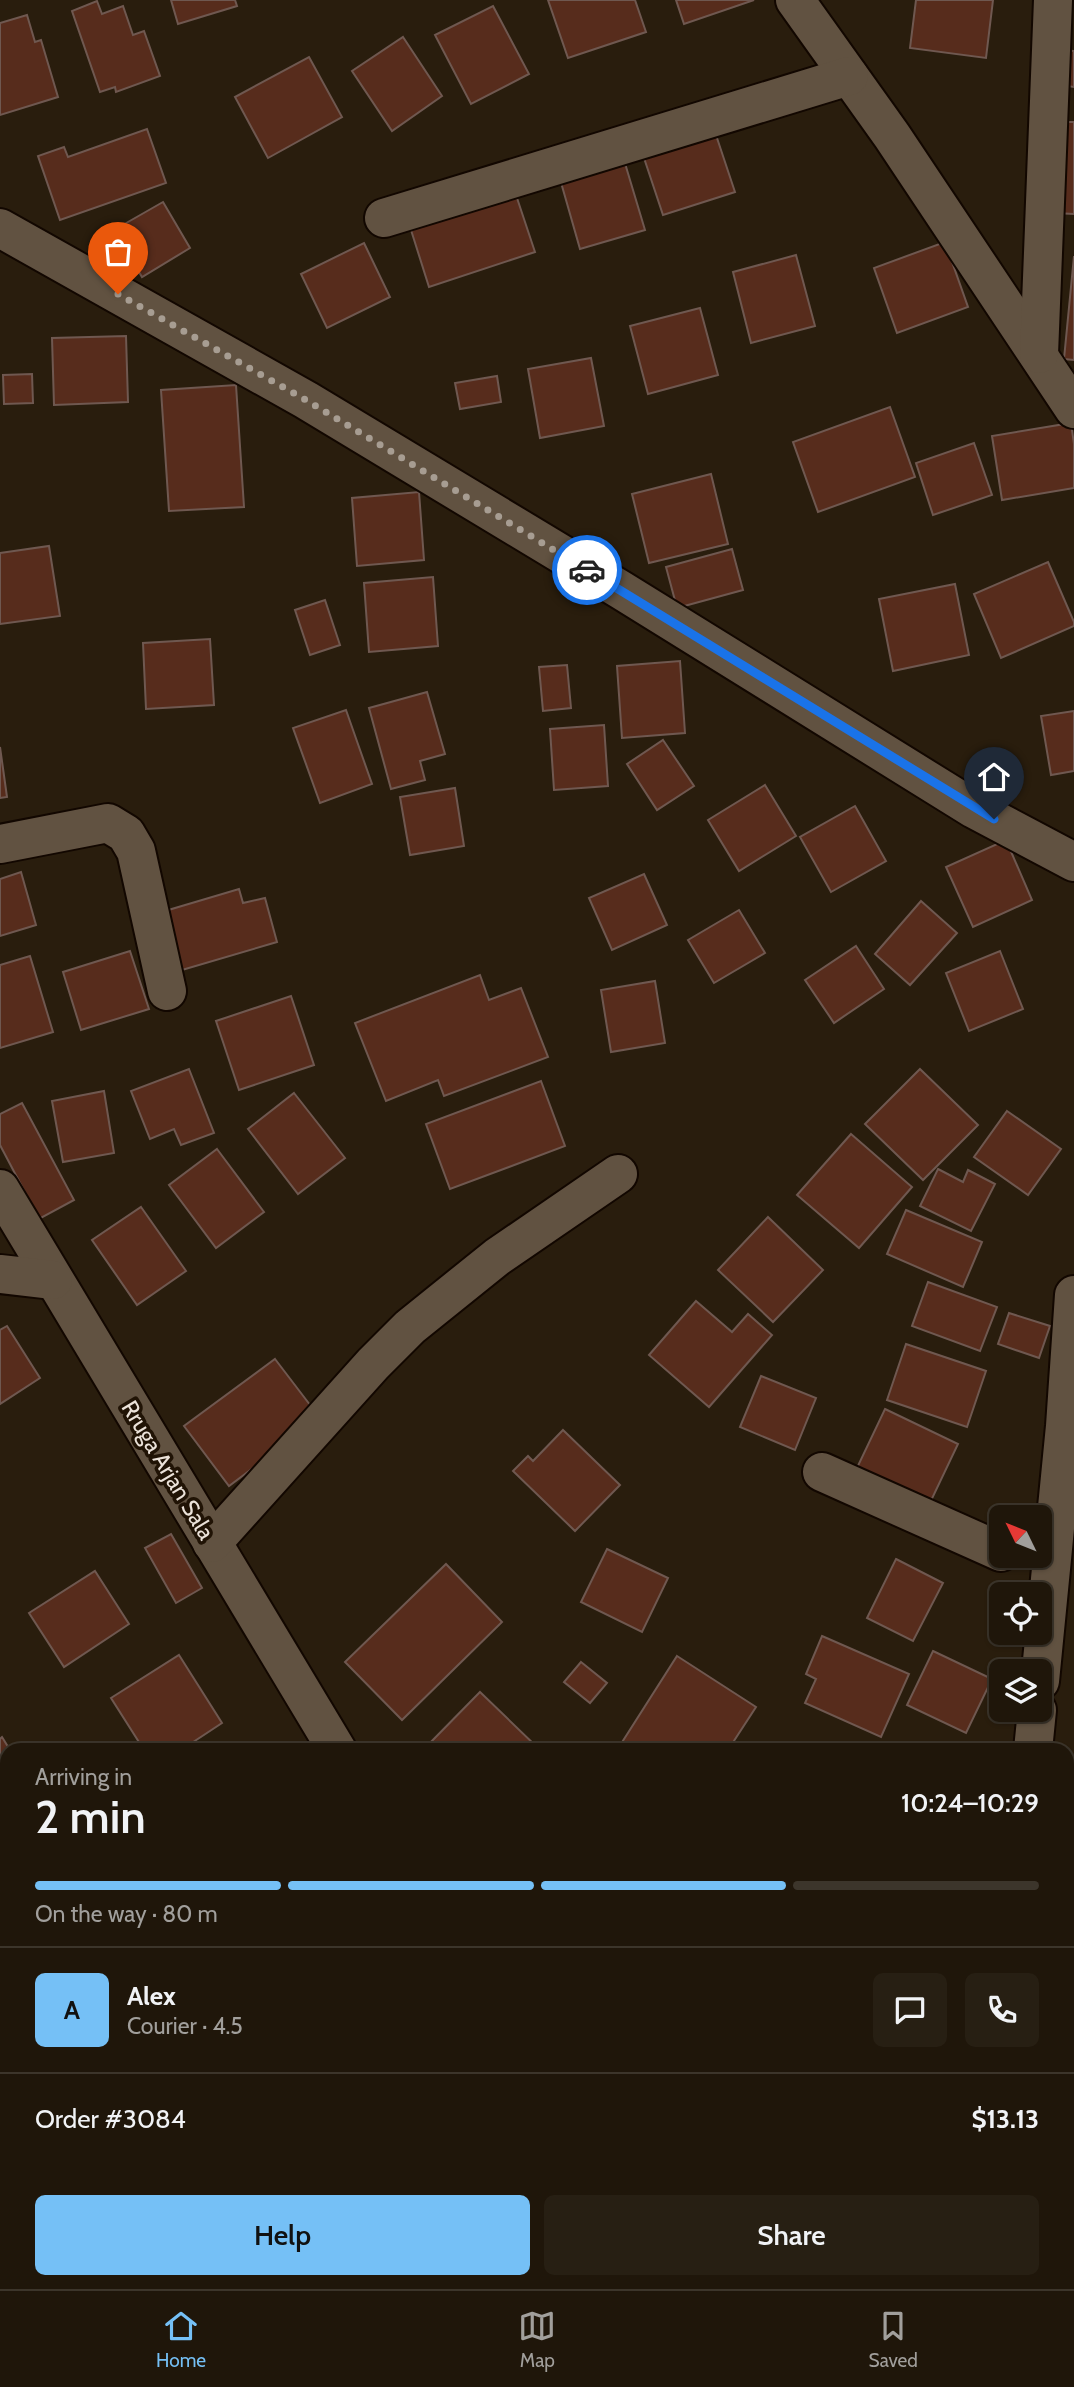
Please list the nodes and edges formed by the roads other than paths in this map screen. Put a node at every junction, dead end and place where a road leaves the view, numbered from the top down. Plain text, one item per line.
1 (795, 0) edge
2 (1053, 0) edge
3 (849, 76) junction
4 (384, 218) dead end
5 (0, 228) edge
6 (1039, 354) junction
7 (1074, 409) edge
8 (0, 844) edge
9 (1074, 862) edge
10 (167, 991) dead end
11 (618, 1174) dead end
12 (0, 1189) edge
13 (0, 1275) edge
14 (53, 1280) junction
15 (1074, 1295) edge
16 (822, 1472) dead end
17 (212, 1543) junction
18 (989, 1547) edge
19 (1036, 1568) edge
20 (1050, 1574) junction
21 (1042, 1659) edge
22 (1036, 1722) edge
23 (333, 1743) edge
24 (1034, 1743) edge

1 - 3 street
2 - 6 street
3 - 4 street
3 - 6 street
5 - 9 street
6 - 7 street
8 - 10 street
11 - 17 street
12 - 14 street, Rruga Arjan Sala
13 - 14 street
14 - 17 street, Rruga Arjan Sala
15 - 20 street
16 - 18 street
17 - 23 street, Rruga Arjan Sala
19 - 20 street
20 - 21 street
22 - 24 street

